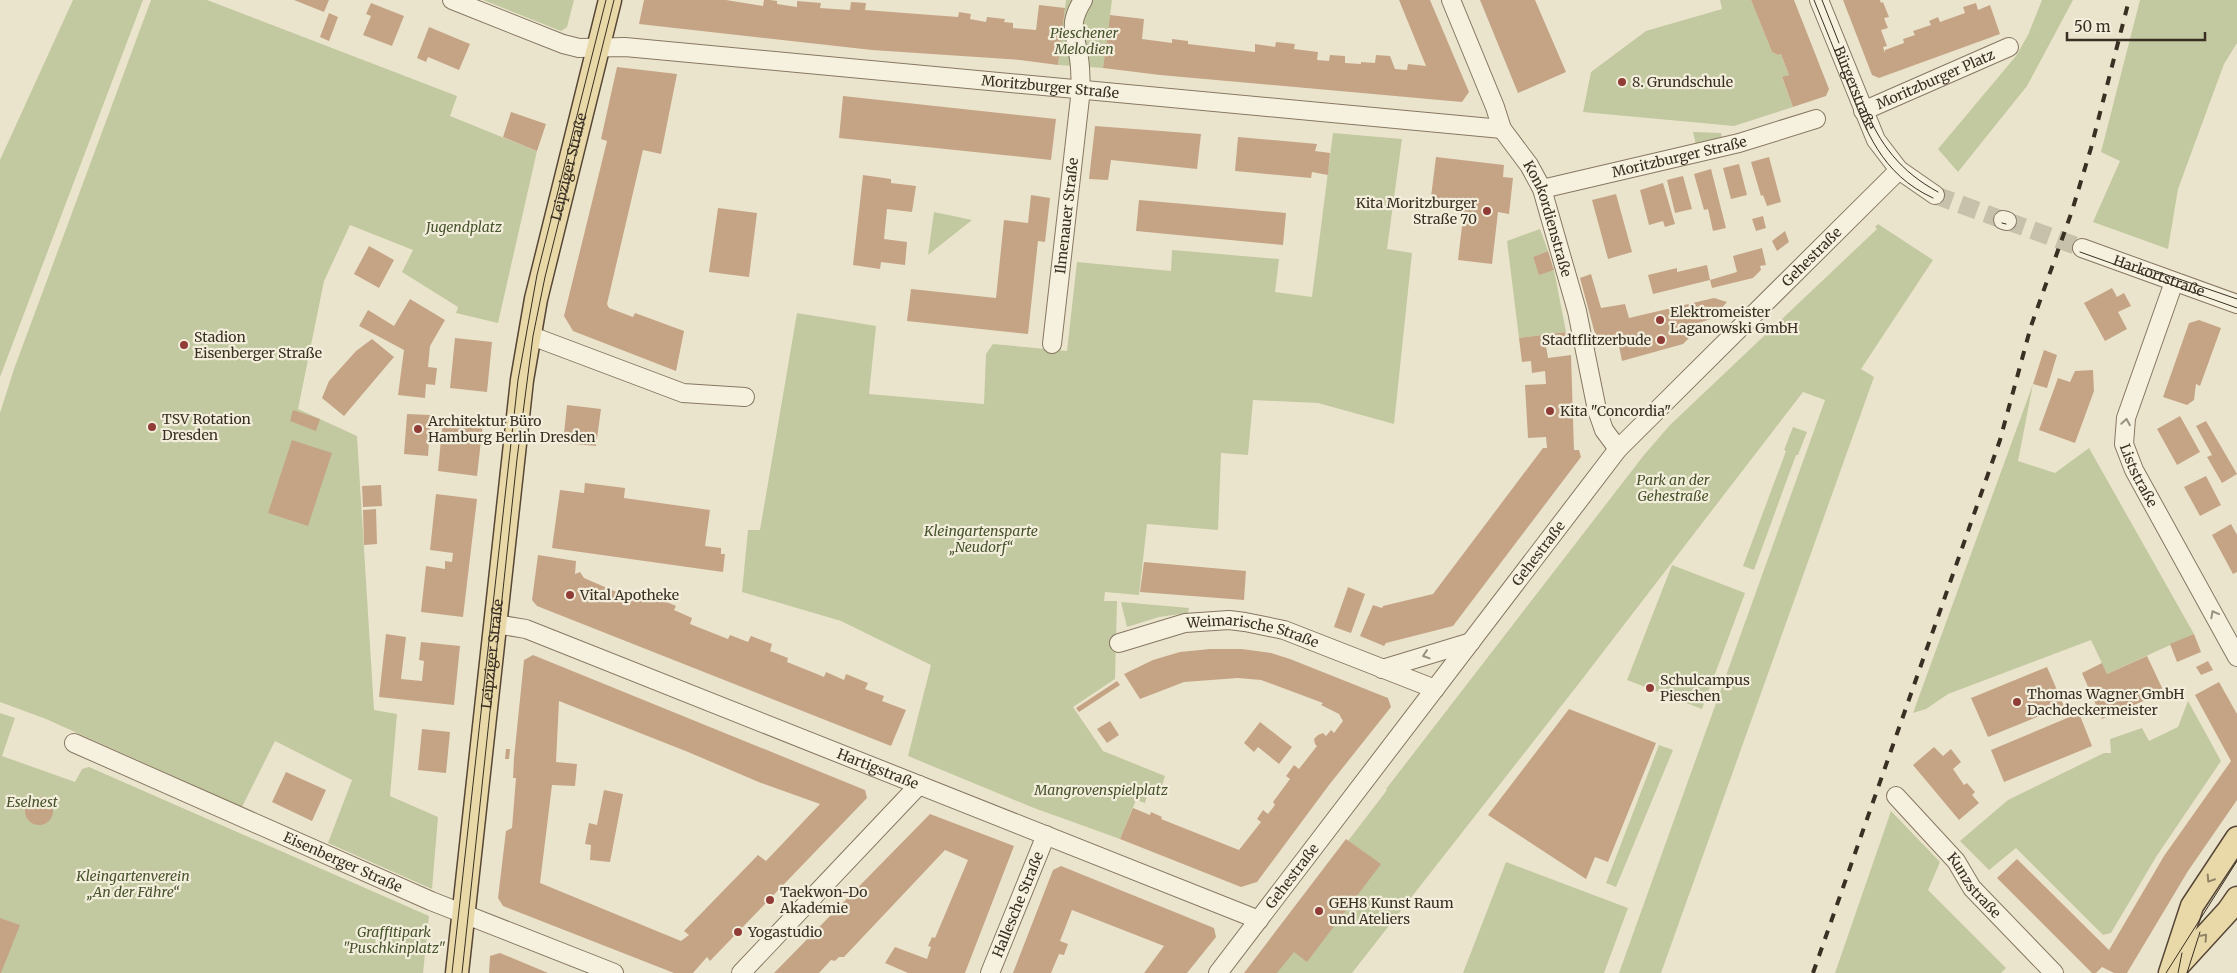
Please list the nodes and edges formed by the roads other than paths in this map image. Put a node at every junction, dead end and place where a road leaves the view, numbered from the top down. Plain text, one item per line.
1 (452, 0) edge
2 (610, 0) edge
3 (1083, 0) edge
4 (1451, 0) edge
5 (1819, 0) edge
6 (2009, 47) dead end
7 (598, 48) junction
8 (1081, 90) junction
9 (1863, 111) junction
10 (1816, 119) dead end
11 (1502, 129) junction
12 (1899, 170) junction
13 (1542, 189) junction
14 (1935, 195) tunnel mouth
15 (2082, 248) tunnel mouth
16 (2174, 282) junction
17 (2237, 304) edge
18 (529, 335) junction
19 (1052, 344) dead end
20 (745, 397) dead end
21 (1618, 449) junction
22 (496, 624) junction
23 (1471, 642) junction
24 (1119, 643) dead end
25 (2237, 657) edge
26 (1382, 669) junction
27 (1435, 689) junction
28 (74, 743) dead end
29 (919, 785) junction
30 (1896, 796) dead end
31 (1046, 835) junction
32 (2237, 838) edge
33 (2237, 898) edge
34 (464, 914) junction
35 (1259, 920) junction
36 (457, 973) edge
37 (614, 973) edge
38 (741, 973) edge
39 (990, 973) edge
40 (1218, 973) edge
41 (2054, 973) edge
42 (2171, 973) edge

1 - 7 street, Moritzburger Straße
2 - 7 main road, Leipziger Straße
3 - 8 street, Ilmenauer Straße
4 - 11 street, Konkordienstraße
5 - 9 street, Bürgerstraße
6 - 9 street, Moritzburger Platz
7 - 8 street, Moritzburger Straße
7 - 18 main road, Leipziger Straße
8 - 11 street, Moritzburger Straße
8 - 19 street, Ilmenauer Straße
9 - 12 street, Bürgerstraße
10 - 13 street, Moritzburger Straße
11 - 13 street, Konkordienstraße
12 - 14 street
12 - 21 street, Gehestraße
13 - 21 street, Konkordienstraße
15 - 16 street, Harkortstraße
16 - 17 street, Harkortstraße
25 -> 16 street, Liststraße
18 - 20 street
18 - 22 main road, Leipziger Straße
21 - 23 street, Gehestraße
22 - 29 street, Hartigstraße
22 - 34 main road, Leipziger Straße
23 -> 26 street
23 - 27 street, Gehestraße
24 - 26 street, Weimarische Straße
26 - 27 street, Weimarische Straße
27 - 35 street, Gehestraße
28 - 34 street, Eisenberger Straße
29 - 31 street, Hartigstraße
29 - 38 street
30 - 41 street, Kunzstraße
31 - 35 street, Hartigstraße
31 - 39 street, Hallesche Straße
32 -> 42 main road
42 -> 33 main road
34 - 36 main road, Leipziger Straße
34 - 37 street, Eisenberger Straße
35 - 40 street, Gehestraße

